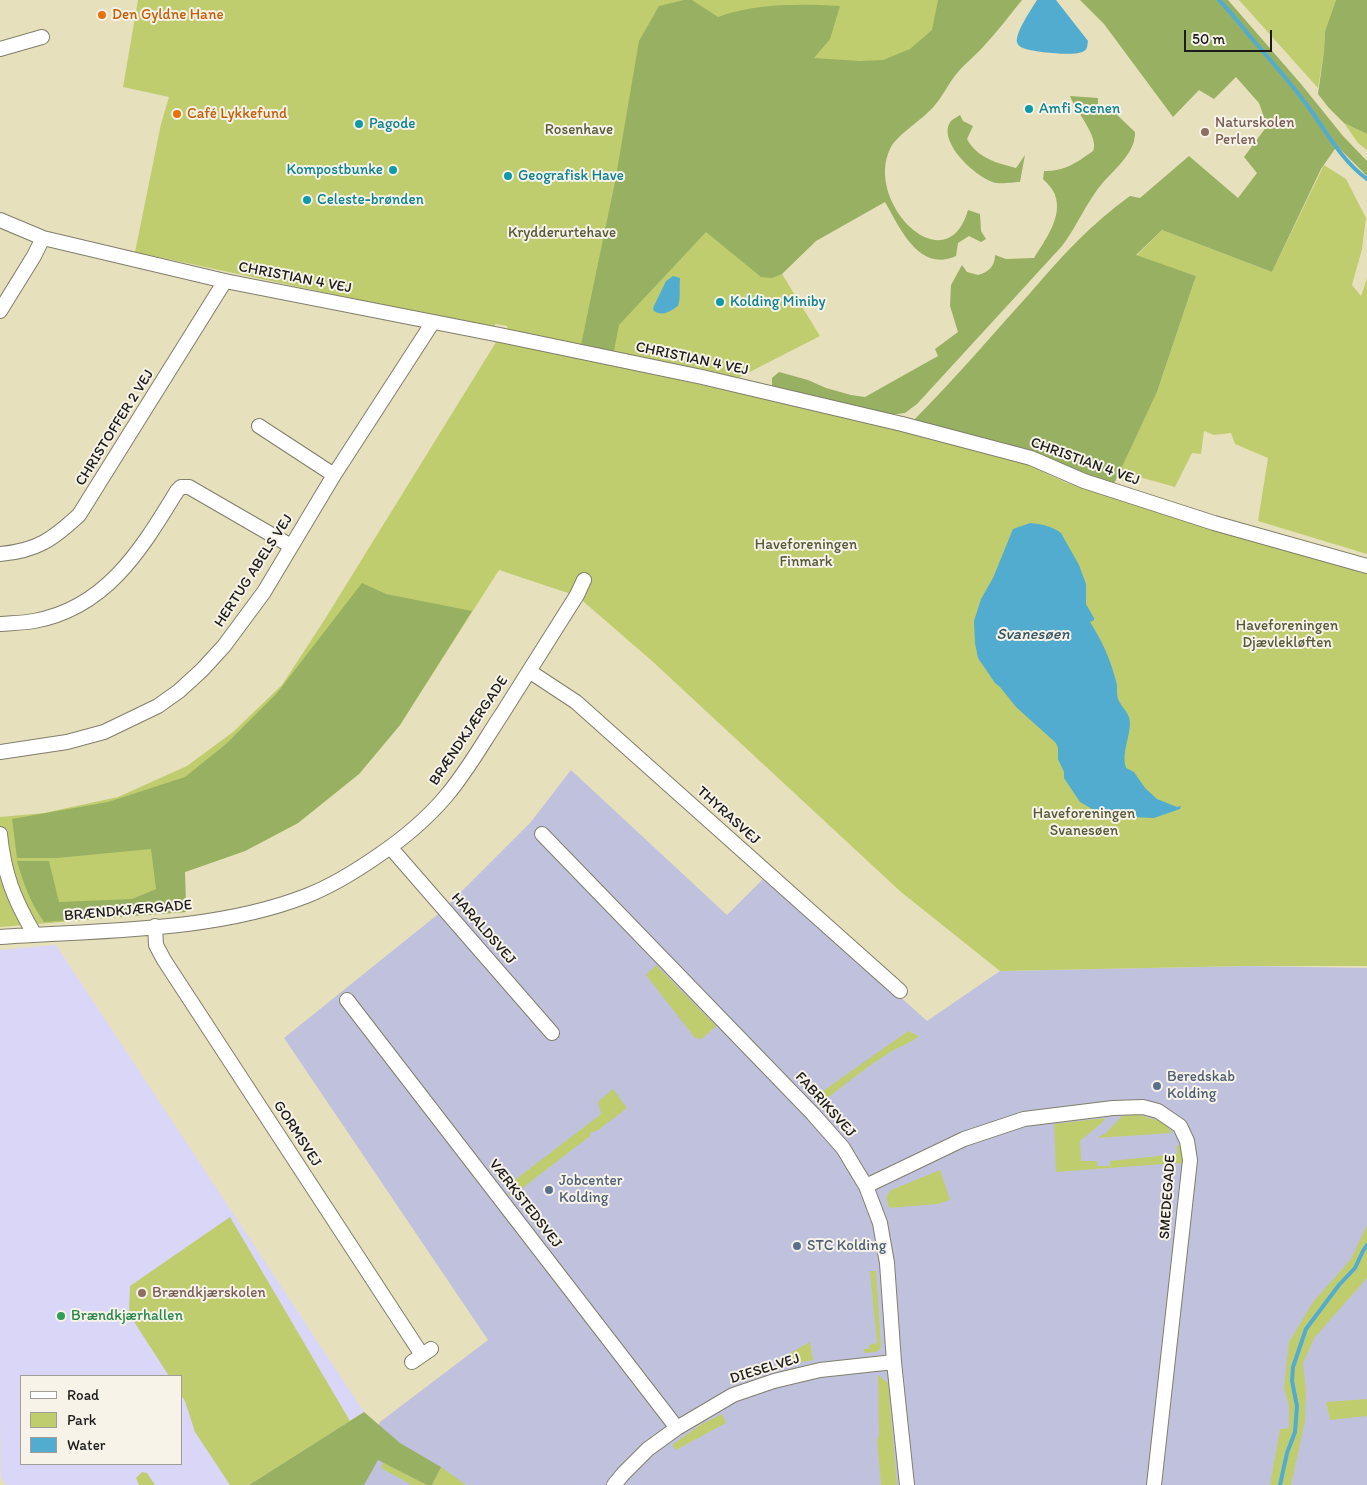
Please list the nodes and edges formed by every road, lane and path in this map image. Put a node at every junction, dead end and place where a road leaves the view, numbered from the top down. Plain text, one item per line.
1 (42, 37) dead end
2 (0, 49) edge
3 (0, 220) edge
4 (43, 238) junction
5 (225, 281) junction
6 (0, 311) edge
7 (433, 322) junction
8 (259, 426) dead end
9 (334, 475) junction
10 (291, 546) junction
11 (0, 554) edge
12 (1367, 566) edge
13 (584, 580) dead end
14 (0, 624) edge
15 (529, 671) junction
16 (0, 752) edge
17 (0, 834) edge
18 (542, 834) dead end
19 (390, 847) junction
20 (155, 926) junction
21 (35, 934) junction
22 (0, 937) edge
23 (900, 991) dead end
24 (347, 1000) dead end
25 (552, 1033) dead end
26 (866, 1186) junction
27 (421, 1356) dead end
28 (894, 1362) junction
29 (676, 1428) junction
30 (614, 1485) edge
31 (907, 1485) edge
32 (1154, 1485) edge

1 - 2 street
3 - 4 street, CHRISTIAN 4 VEJ
4 - 5 street, CHRISTIAN 4 VEJ
4 - 6 street
5 - 7 street, CHRISTIAN 4 VEJ
5 - 11 street, CHRISTOFFER 2 VEJ
7 - 9 street, HERTUG ABELS VEJ
7 - 12 street, CHRISTIAN 4 VEJ
8 - 9 street
9 - 10 street, HERTUG ABELS VEJ
10 - 14 street
10 - 16 street, HERTUG ABELS VEJ
13 - 15 street, BRÆNDKJÆRGADE
15 - 19 street, BRÆNDKJÆRGADE
15 - 23 street, THYRASVEJ
17 - 21 street
18 - 26 street, FABRIKSVEJ
19 - 20 street, BRÆNDKJÆRGADE
19 - 25 street, HARALDSVEJ
20 - 21 street, BRÆNDKJÆRGADE
20 - 27 street, GORMSVEJ
21 - 22 street, BRÆNDKJÆRGADE
24 - 29 street, VÆRKSTEDSVEJ
26 - 28 street, FABRIKSVEJ
26 - 32 street, SMEDEGADE
28 - 29 street, DIESELVEJ
28 - 31 street, FABRIKSVEJ
29 - 30 street, DIESELVEJ

